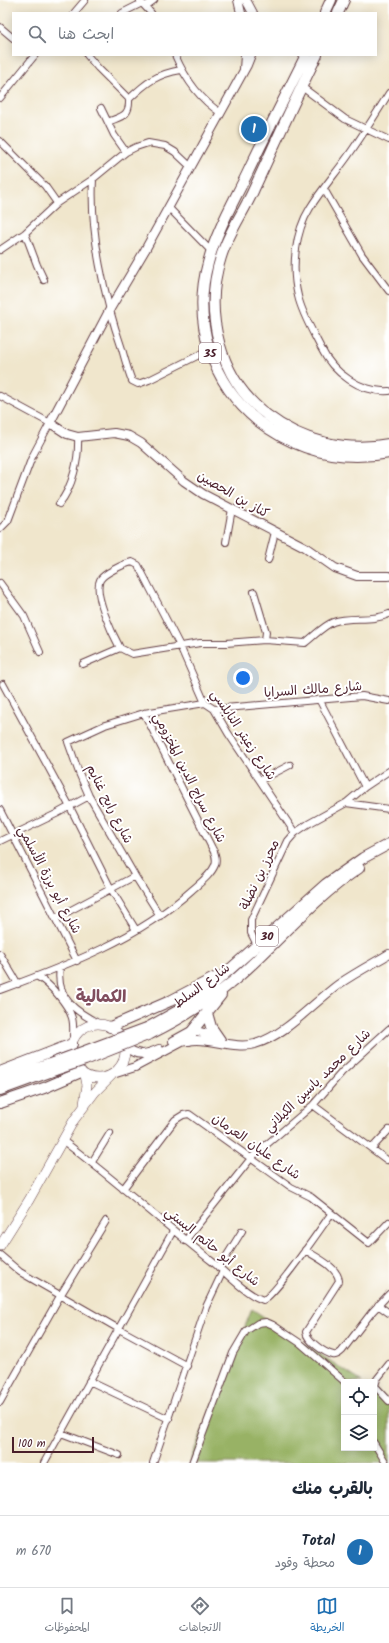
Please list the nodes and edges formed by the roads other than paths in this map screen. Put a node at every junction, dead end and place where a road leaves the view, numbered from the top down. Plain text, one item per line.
1 (85, 0) edge
2 (154, 0) edge
3 (238, 0) edge
4 (331, 0) edge
5 (344, 0) edge
6 (143, 3) edge
7 (75, 12) edge
8 (124, 12) edge
9 (150, 12) edge
10 (241, 12) edge
11 (325, 12) edge
12 (338, 12) edge
13 (0, 27) edge
14 (12, 37) edge
15 (33, 56) edge
16 (88, 56) edge
17 (175, 56) edge
18 (245, 56) edge
19 (251, 56) edge
20 (306, 56) edge
21 (317, 56) edge
22 (181, 70) junction
23 (244, 70) junction
24 (302, 87) junction
25 (389, 93) edge
26 (0, 98) edge
27 (129, 99) junction
28 (102, 108) dead end
29 (221, 113) junction
30 (278, 113) junction
31 (287, 118) junction
32 (108, 122) junction
33 (366, 130) junction
34 (389, 140) edge
35 (0, 141) edge
36 (126, 152) junction
37 (190, 166) junction
38 (93, 178) junction
39 (324, 189) junction
40 (57, 202) junction
41 (168, 207) junction
42 (25, 233) junction
43 (0, 250) edge
44 (212, 251) junction
45 (44, 280) dead end
46 (388, 288) edge
47 (110, 309) junction
48 (209, 350) junction
49 (389, 391) edge
50 (0, 396) edge
51 (50, 423) junction
52 (78, 437) junction
53 (389, 444) edge
54 (389, 453) edge
55 (59, 504) dead end
56 (232, 508) junction
57 (0, 529) edge
58 (275, 532) junction
59 (226, 542) dead end
60 (268, 560) dead end
61 (389, 576) edge
62 (0, 583) edge
63 (254, 592) dead end
64 (389, 614) edge
65 (265, 640) junction
66 (180, 646) junction
67 (120, 648) junction
68 (40, 652) dead end
69 (83, 664) dead end
70 (2, 684) dead end
71 (320, 701) junction
72 (389, 701) edge
73 (205, 703) junction
74 (214, 709) junction
75 (144, 713) junction
76 (290, 765) dead end
77 (389, 770) edge
78 (261, 780) junction
79 (365, 787) junction
80 (89, 796) junction
81 (346, 803) junction
82 (70, 807) junction
83 (389, 809) edge
84 (0, 810) edge
85 (295, 833) junction
86 (12, 835) junction
87 (0, 841) edge
88 (389, 844) edge
89 (389, 852) edge
90 (134, 876) junction
91 (111, 889) junction
92 (160, 916) junction
93 (56, 918) junction
94 (136, 930) junction
95 (256, 945) junction
96 (0, 954) edge
97 (389, 954) edge
98 (77, 961) junction
99 (60, 968) junction
100 (227, 972) junction
101 (38, 977) junction
102 (237, 977) junction
103 (18, 984) junction
104 (0, 990) edge
105 (63, 999) junction
106 (207, 1013) junction
107 (100, 1024) junction
108 (110, 1027) junction
109 (389, 1029) edge
110 (148, 1031) junction
111 (191, 1035) junction
112 (223, 1041) junction
113 (73, 1042) junction
114 (125, 1046) junction
115 (53, 1067) junction
116 (0, 1072) edge
117 (83, 1074) junction
118 (114, 1074) junction
119 (0, 1082) edge
120 (0, 1090) edge
121 (0, 1103) edge
122 (313, 1105) junction
123 (82, 1109) junction
124 (389, 1130) edge
125 (110, 1133) dead end
126 (62, 1140) junction
127 (372, 1148) junction
128 (252, 1157) junction
129 (387, 1160) dead end
130 (92, 1162) junction
131 (123, 1189) junction
132 (331, 1214) junction
133 (106, 1221) dead end
134 (389, 1222) edge
135 (173, 1231) junction
136 (242, 1231) dead end
137 (185, 1241) junction
138 (0, 1246) edge
139 (305, 1250) junction
140 (0, 1255) edge
141 (221, 1269) junction
142 (389, 1294) edge
143 (60, 1296) junction
144 (378, 1305) junction
145 (389, 1313) edge
146 (119, 1329) junction
147 (389, 1364) edge
148 (187, 1366) junction
149 (342, 1379) edge
150 (89, 1381) junction
151 (389, 1401) edge
152 (0, 1402) edge
153 (168, 1419) junction
154 (61, 1433) junction
155 (377, 1448) edge
156 (119, 1455) dead end
157 (44, 1463) edge
158 (153, 1463) edge
159 (192, 1463) edge
160 (386, 1463) edge

1 - 7 street
2 - 6 street
3 - 10 street
4 - 11 main road
5 - 12 main road
6 - 8 street
6 - 9 street
13 - 14 street
15 - 26 street
16 - 27 street
17 - 22 street
18 - 23 street
19 - 23 street
20 - 30 main road, 35
21 - 24 main road, 35
22 - 27 street
22 - 29 street
23 - 29 street
24 - 31 main road, 35
24 - 33 street
25 - 33 street
27 - 32 street
28 - 32 street
29 - 37 street
30 - 31 main road
30 - 44 main road, 35
31 - 53 main road, 35
32 - 36 street
33 - 34 street
33 - 39 street
35 - 40 street
36 - 37 street
36 - 38 street
37 - 41 street
38 - 40 street
38 - 47 street
39 - 46 street
39 - 49 street
40 - 42 street
41 - 44 street
41 - 47 street
42 - 43 street
42 - 45 street
44 - 48 main road, 35
47 - 48 street
47 - 51 street
48 - 54 main road, 35
50 - 51 street
51 - 52 street, كناز بن الحصين
51 - 57 street
52 - 55 street
52 - 56 street, كناز بن الحصين
56 - 58 street, كناز بن الحصين
56 - 59 street
58 - 60 street
58 - 61 street, كناز بن الحصين
62 - 68 street
63 - 65 street
64 - 65 street
65 - 66 street
66 - 67 street
66 - 67 street, شارع زعيتر النابلسي
66 - 73 street, شارع زعيتر النابلسي
67 - 69 street
70 - 82 street
71 - 72 street, شارع مالك السرايا
71 - 74 street, شارع مالك السرايا
71 - 79 street
73 - 74 street, شارع زعيتر النابلسي
73 - 75 street, شارع رابح غنايم
74 - 78 street, شارع زعيتر النابلسي
75 - 80 street, شارع رابح غنايم
75 - 92 street, شارع سراج الدين المخزومي
76 - 78 street
77 - 79 street, محرز بن نضلة
78 - 85 street, شارع زعيتر النابلسي
79 - 81 street, محرز بن نضلة
80 - 82 street
80 - 90 street, شارع رابح غنايم
81 - 83 street
81 - 85 street, محرز بن نضلة
82 - 86 street
82 - 91 street
84 - 86 street, شارع أبو برزة الأسلمي
85 - 95 street, محرز بن نضلة
86 - 87 street
86 - 93 street, شارع أبو برزة الأسلمي
88 - 95 main road, شارع السلط / 30
89 - 102 main road, شارع السلط / 30
90 - 91 street
90 - 92 street, شارع رابح غنايم
91 - 93 street
91 - 94 street
92 - 94 street, شارع سراج الدين المخزومي
93 - 98 street, شارع أبو برزة الأسلمي
94 - 98 street, شارع سراج الدين المخزومي
95 - 100 main road, شارع السلط / 30
96 - 103 street
97 - 112 street
98 - 99 street, شارع سراج الدين المخزومي
99 - 101 street, شارع سراج الدين المخزومي
99 - 105 street
100 - 108 main road
100 - 110 main road, شارع السلط / 30
101 - 103 street, شارع سراج الدين المخزومي
101 - 105 street
102 - 106 main road
102 - 110 main road, شارع السلط / 30
103 - 104 street, شارع سراج الدين المخزومي
105 - 107 street
105 - 113 street
106 - 111 main road
106 - 112 main road
107 - 108 main road
107 - 113 main road
108 - 114 main road
109 - 122 street, شارع محمد ياسين الكيلاني
110 - 115 main road, شارع السلط / 30, bridge
111 - 112 street
111 - 114 street
111 - 118 street
113 - 116 main road
113 - 117 main road
114 - 118 main road
115 - 119 main road, شارع السلط / 30
115 - 120 main road, شارع السلط / 30
117 - 118 main road
117 - 121 main road
117 - 123 main road
118 - 123 main road
122 - 127 street
122 - 128 street, شارع محمد ياسين الكيلاني
123 - 126 main road
124 - 127 street
125 - 130 street
126 - 130 street, شارع أبو حاتم البستي
126 - 138 main road
127 - 129 street
128 - 131 street, شارع عليان العرمان
128 - 132 street, شارع عليان العرمان
128 - 137 street, شارع محمد ياسين الكيلاني
130 - 131 street, شارع أبو حاتم البستي
131 - 135 street, شارع أبو حاتم البستي
132 - 134 street, شارع عليان العرمان
132 - 139 street, شارع أبو حاتم البستي
133 - 143 street
135 - 137 street, شارع أبو حاتم البستي
135 - 146 street
136 - 141 street
137 - 141 street, شارع أبو حاتم البستي
139 - 141 street, شارع أبو حاتم البستي
139 - 144 street
140 - 143 street
141 - 148 street
142 - 144 street
143 - 146 street
143 - 152 street
144 - 145 street
146 - 148 street
146 - 150 street
147 - 151 street
148 - 153 street
149 - 159 street
150 - 153 street
150 - 154 street
153 - 158 street
154 - 156 street
154 - 157 street
155 - 160 street

